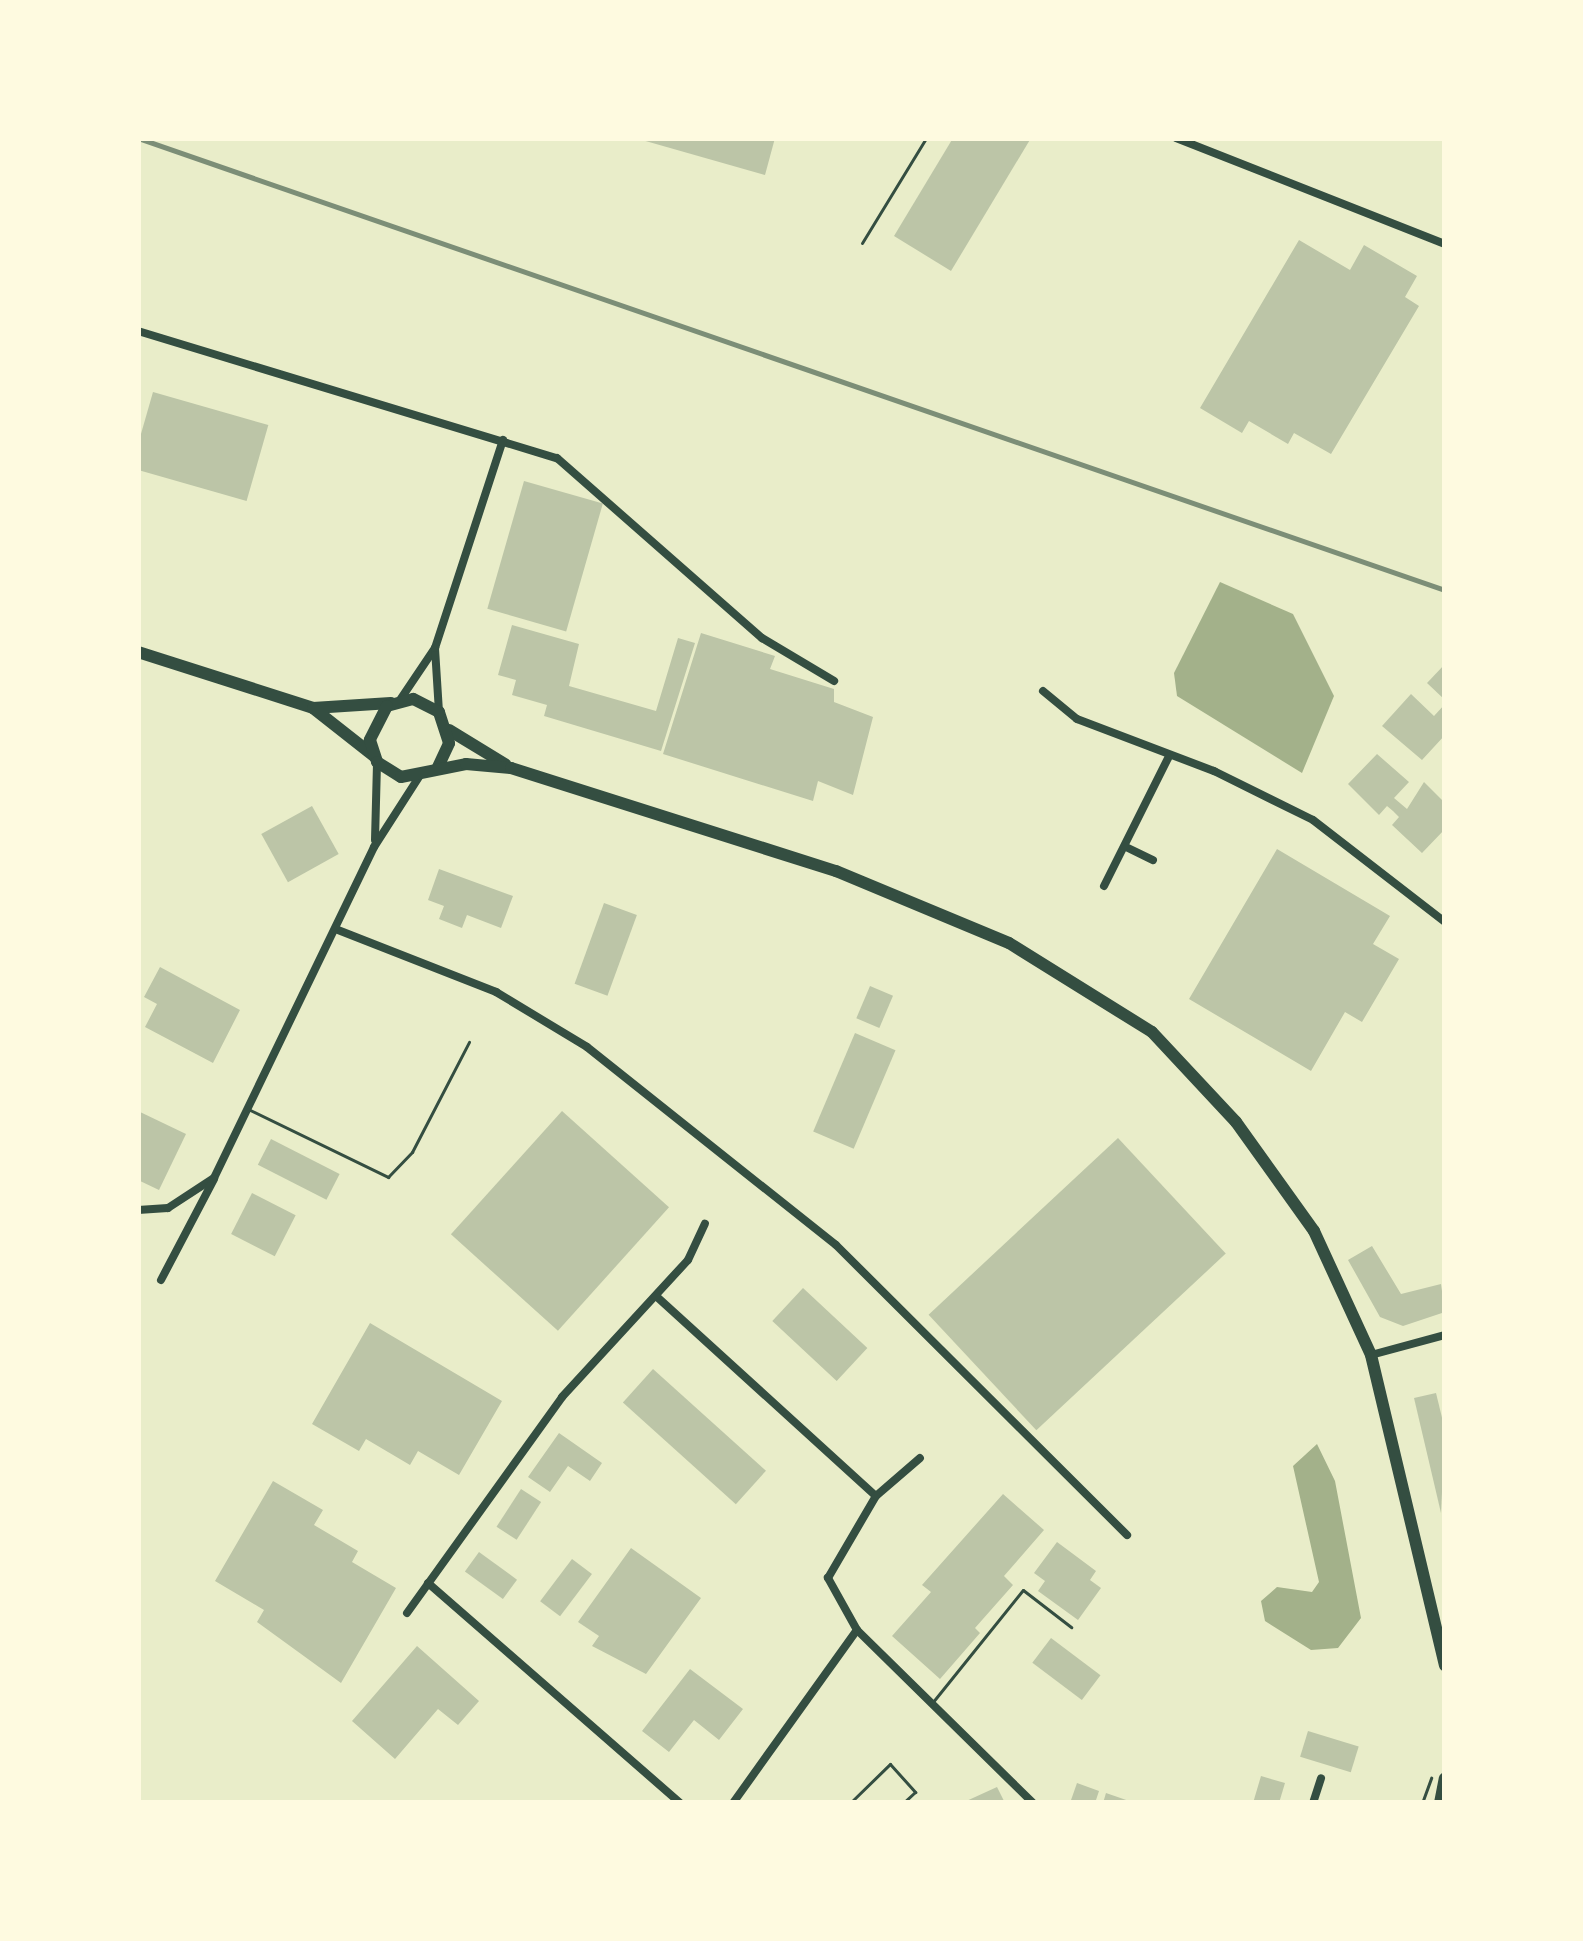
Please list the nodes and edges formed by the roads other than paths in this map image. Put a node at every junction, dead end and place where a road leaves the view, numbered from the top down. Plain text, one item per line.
1 (926, 138) edge
2 (1176, 138) edge
3 (862, 243) dead end
4 (1445, 244) edge
5 (138, 331) edge
6 (503, 440) junction
7 (435, 648) junction
8 (138, 652) edge
9 (834, 681) dead end
10 (1043, 691) dead end
11 (397, 701) junction
12 (313, 708) junction
13 (440, 712) junction
14 (448, 730) junction
15 (1169, 755) junction
16 (376, 760) junction
17 (438, 767) junction
18 (511, 768) junction
19 (419, 777) junction
20 (374, 847) junction
21 (1126, 847) junction
22 (1153, 860) dead end
23 (1104, 886) dead end
24 (1445, 922) edge
25 (338, 930) junction
26 (469, 1042) dead end
27 (247, 1108) junction
28 (214, 1178) junction
29 (138, 1210) edge
30 (705, 1224) dead end
31 (161, 1280) dead end
32 (656, 1296) junction
33 (1445, 1335) edge
34 (1371, 1354) junction
35 (920, 1458) dead end
36 (876, 1496) junction
37 (1127, 1535) dead end
38 (428, 1583) junction
39 (407, 1613) dead end
40 (1071, 1627) dead end
41 (857, 1630) junction
42 (1445, 1665) edge
43 (930, 1705) junction
44 (1321, 1778) dead end
45 (1445, 1778) edge
46 (680, 1803) edge
47 (733, 1803) edge
48 (850, 1803) edge
49 (903, 1803) edge
50 (1033, 1803) edge
51 (1312, 1803) edge
52 (1440, 1803) edge

1 - 3 lane
2 - 4 street
5 - 6 street
6 - 7 street
6 - 9 street
7 - 11 street
7 - 13 street
8 - 12 highway
10 - 15 street
11 - 12 highway
11 - 13 highway
11 - 16 highway
12 - 16 highway
13 - 14 highway
14 - 17 highway
14 - 18 highway
15 - 21 street
15 - 24 street
16 - 19 highway
16 - 20 street
17 - 18 highway
17 - 19 highway
18 - 34 highway
19 - 20 street
20 - 25 street
21 - 22 street
21 - 23 street
25 - 27 street
25 - 37 street
26 - 27 lane
27 - 28 street
28 - 29 street
28 - 31 street
30 - 32 street
32 - 36 street
32 - 38 street
33 - 34 street
34 - 42 highway
35 - 36 street
36 - 41 street
38 - 39 street
38 - 46 street
40 - 43 lane
41 - 43 street
41 - 47 street
43 - 50 street
44 - 51 street
45 - 52 highway
48 - 49 lane

